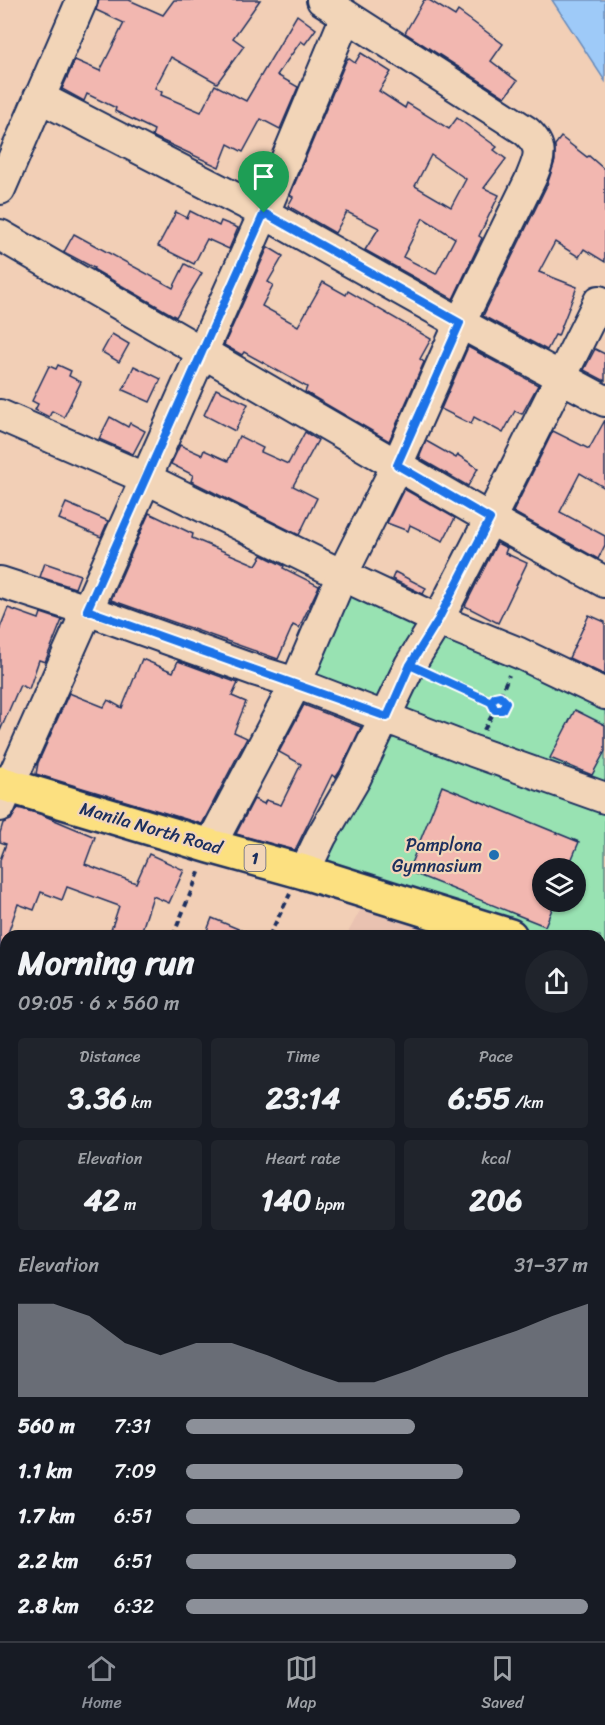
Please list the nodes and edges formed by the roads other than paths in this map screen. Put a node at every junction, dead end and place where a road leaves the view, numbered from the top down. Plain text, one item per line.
1 (82, 0) edge
2 (321, 0) edge
3 (346, 16) junction
4 (39, 97) junction
5 (0, 189) edge
6 (264, 213) junction
7 (0, 235) edge
8 (598, 301) dead end
9 (460, 323) junction
10 (202, 351) junction
11 (560, 376) junction
12 (605, 401) edge
13 (0, 415) edge
14 (397, 465) junction
15 (145, 478) junction
16 (490, 519) junction
17 (342, 576) junction
18 (0, 582) edge
19 (605, 582) edge
20 (87, 610) junction
21 (438, 620) junction
22 (296, 683) junction
23 (605, 694) edge
24 (387, 717) junction
25 (3, 792) edge
26 (605, 798) edge
27 (210, 846) junction
28 (304, 872) junction
29 (491, 930) edge

1 - 4 street
2 - 3 street
3 - 6 street
3 - 9 street
4 - 5 street
4 - 6 street
6 - 9 street
6 - 10 street
7 - 10 street
8 - 11 street
9 - 11 street
9 - 14 street
10 - 14 street
10 - 15 street
11 - 12 street
11 - 16 street
13 - 15 street
14 - 16 street
14 - 17 street
15 - 17 street
15 - 20 street
16 - 19 street
16 - 21 street
17 - 21 street
17 - 22 street
18 - 20 street
20 - 22 street
20 - 25 street
21 - 23 street
21 - 24 street
22 - 24 street
22 - 27 street
24 - 26 street
24 - 28 street
25 - 27 highway, Manila North Road / 1
27 - 28 highway, Manila North Road / 1
28 - 29 highway, Manila North Road / 1

